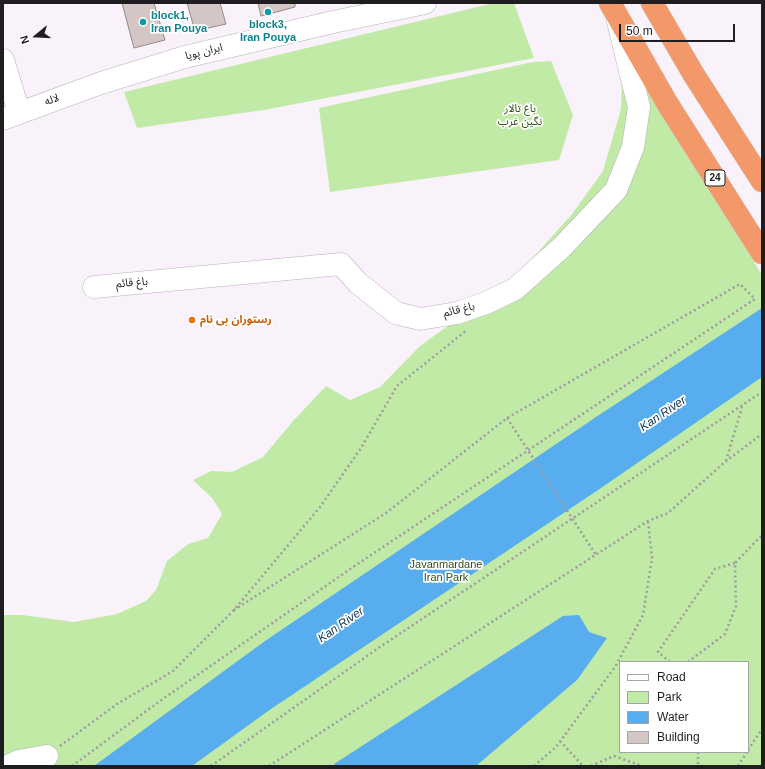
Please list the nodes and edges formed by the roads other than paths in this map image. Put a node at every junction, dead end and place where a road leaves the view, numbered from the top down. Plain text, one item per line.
1 (425, 3) edge
2 (652, 3) edge
3 (613, 7) edge
4 (3, 60) edge
5 (101, 83) joint
6 (11, 115) edge
7 (762, 181) edge
8 (762, 253) edge
9 (94, 287) dead end
10 (47, 756) road end
11 (8, 766) edge

1 - 5 street, ایران پویا
2 - 7 highway
3 - 8 highway, 24
3 - 9 street, باغ قائم
4 - 6 street
5 - 6 street, لاله
10 - 11 street

